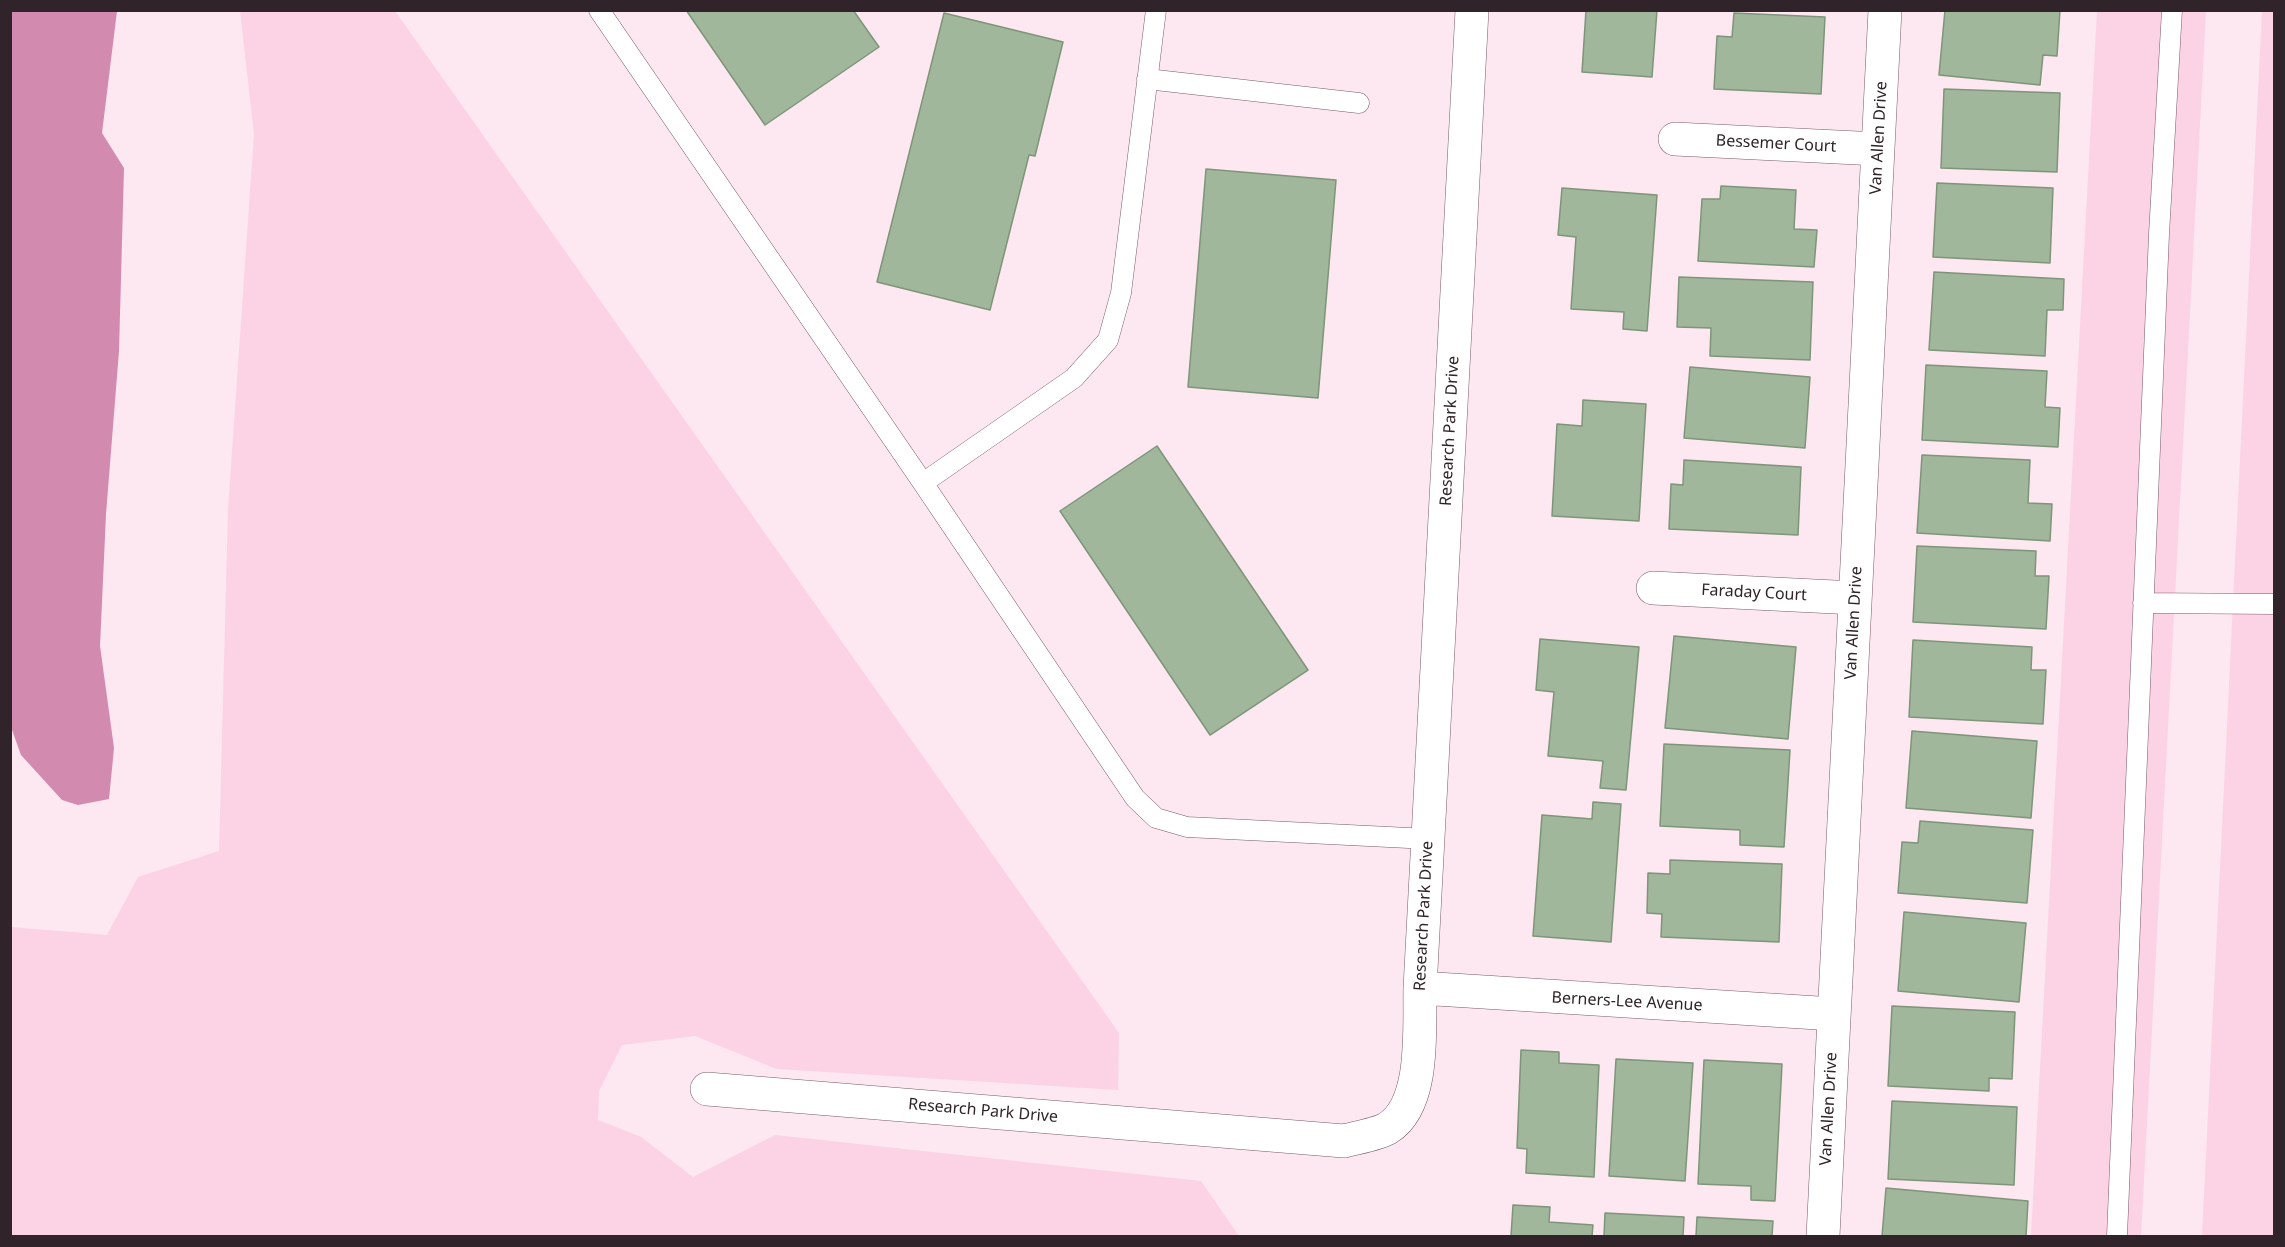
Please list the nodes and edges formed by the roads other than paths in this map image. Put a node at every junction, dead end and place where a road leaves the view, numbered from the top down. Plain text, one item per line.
1 (599, 10) edge
2 (1156, 10) edge
3 (1472, 10) edge
4 (1885, 10) edge
5 (2172, 10) edge
6 (1147, 79) junction
7 (1359, 103) dead end
8 (1675, 139) dead end
9 (1878, 149) junction
10 (923, 483) junction
11 (1653, 588) dead end
12 (1855, 598) junction
13 (2143, 603) junction
14 (2274, 604) edge
15 (1429, 839) junction
16 (1420, 988) junction
17 (1834, 1014) junction
18 (707, 1089) dead end
19 (1823, 1236) edge
20 (2117, 1236) edge

1 - 10 lane
2 - 6 lane
3 - 15 street, Research Park Drive
4 - 9 street, Van Allen Drive
5 - 13 lane
6 - 7 lane
6 - 10 lane
8 - 9 street, Bessemer Court
9 - 12 street, Van Allen Drive
10 - 15 lane
11 - 12 street, Faraday Court
12 - 17 street, Van Allen Drive
13 - 14 lane
13 - 20 lane
15 - 16 street, Research Park Drive
16 - 17 street, Berners-Lee Avenue
16 - 18 street, Research Park Drive
17 - 19 street, Van Allen Drive

